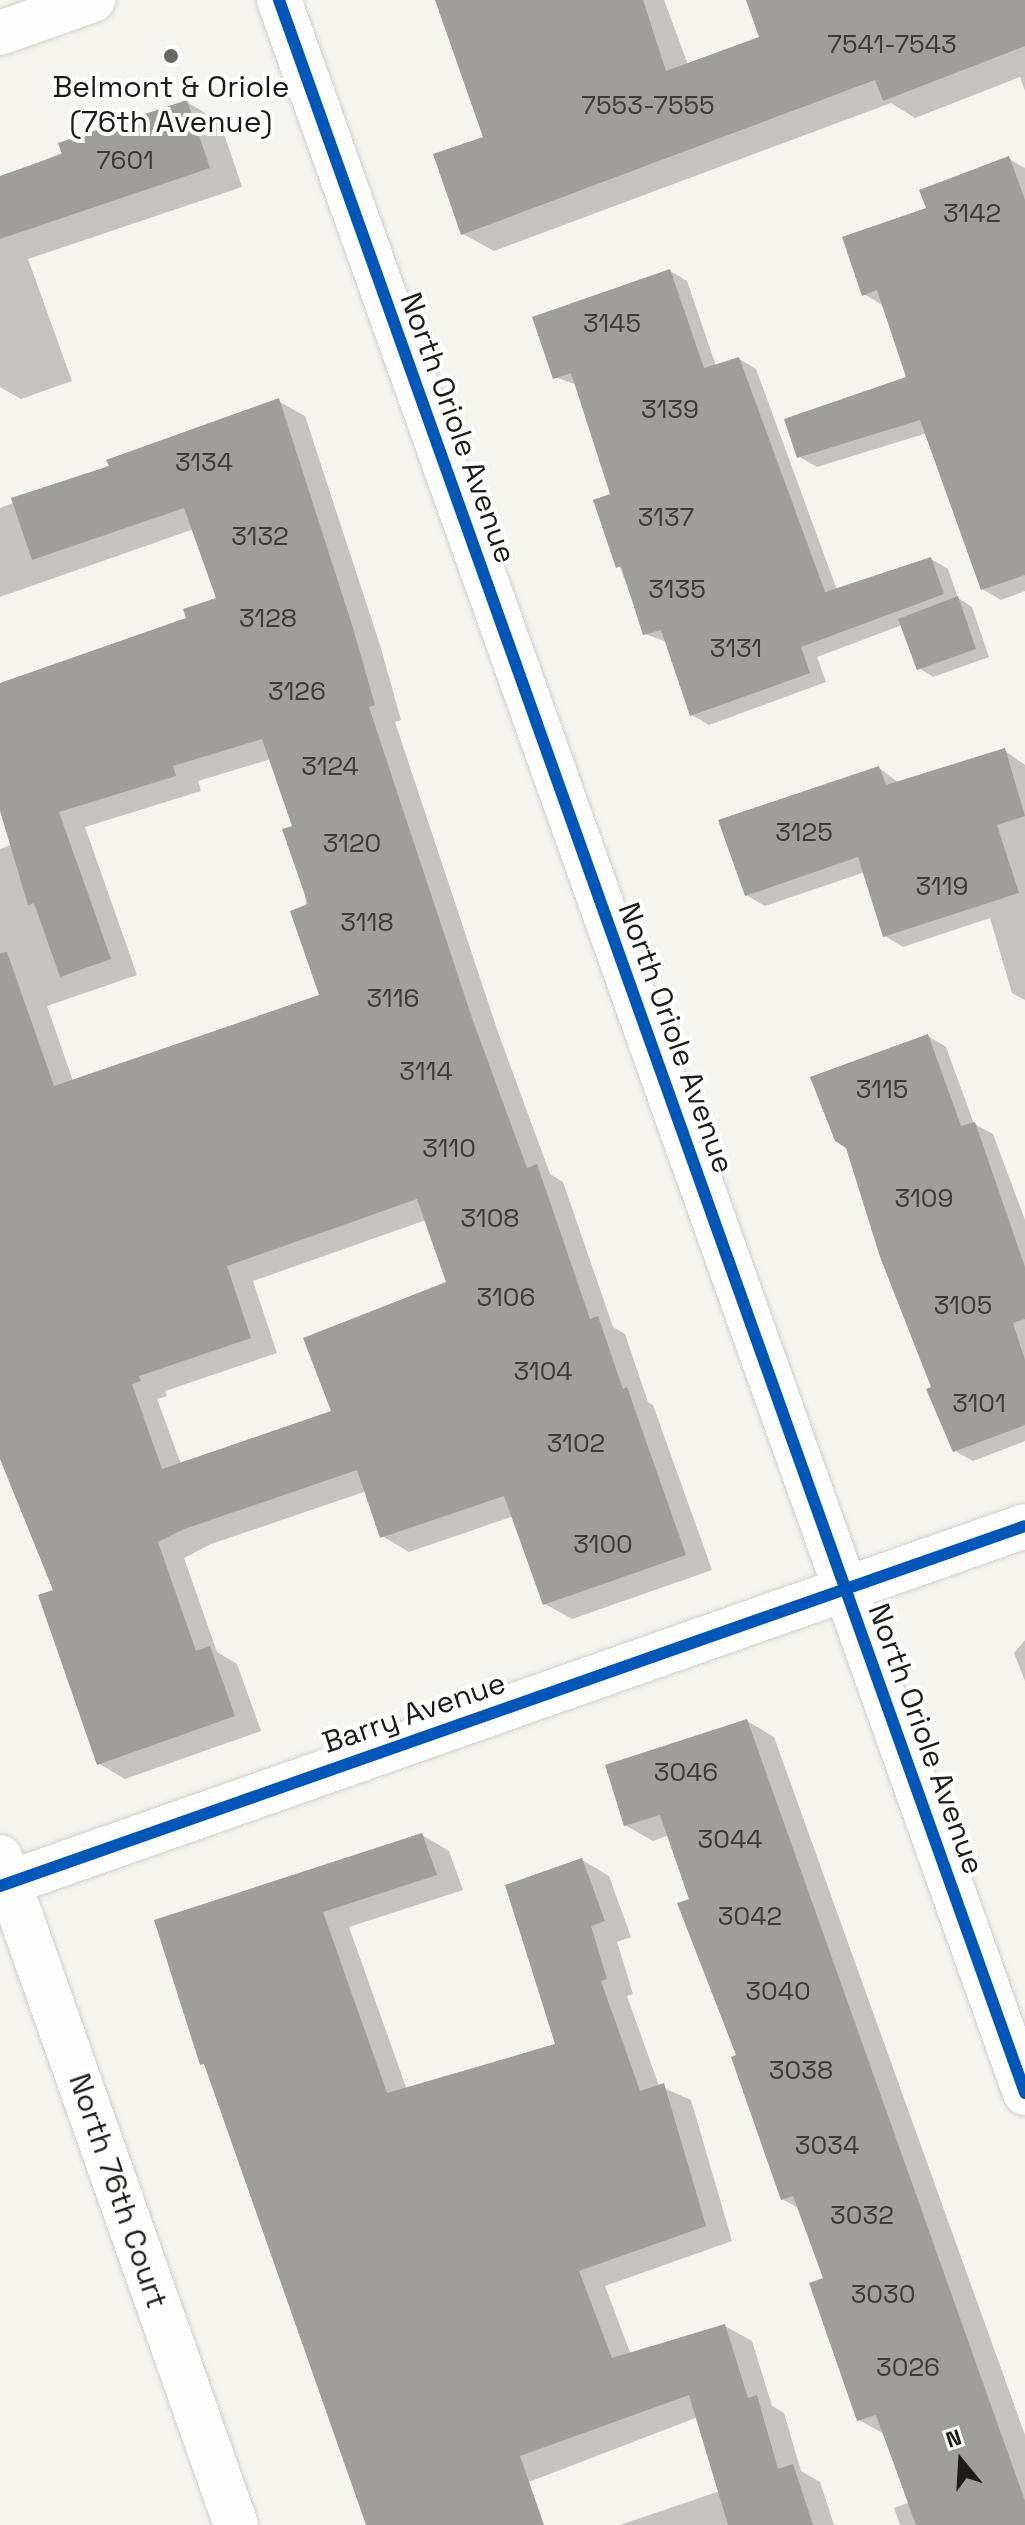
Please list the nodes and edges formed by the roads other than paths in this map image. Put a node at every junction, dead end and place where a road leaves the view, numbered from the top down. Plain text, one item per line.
1 (93, 0) edge
2 (279, 0) edge
3 (0, 33) edge
4 (1025, 1526) edge
5 (846, 1590) junction
6 (3, 1875) edge
7 (1025, 2093) edge
8 (236, 2525) edge

1 - 3 street
2 - 5 street, North Oriole Avenue
4 - 5 street, Barry Avenue
5 - 6 street, Barry Avenue
5 - 7 street, North Oriole Avenue
6 - 8 street, North 76th Court

